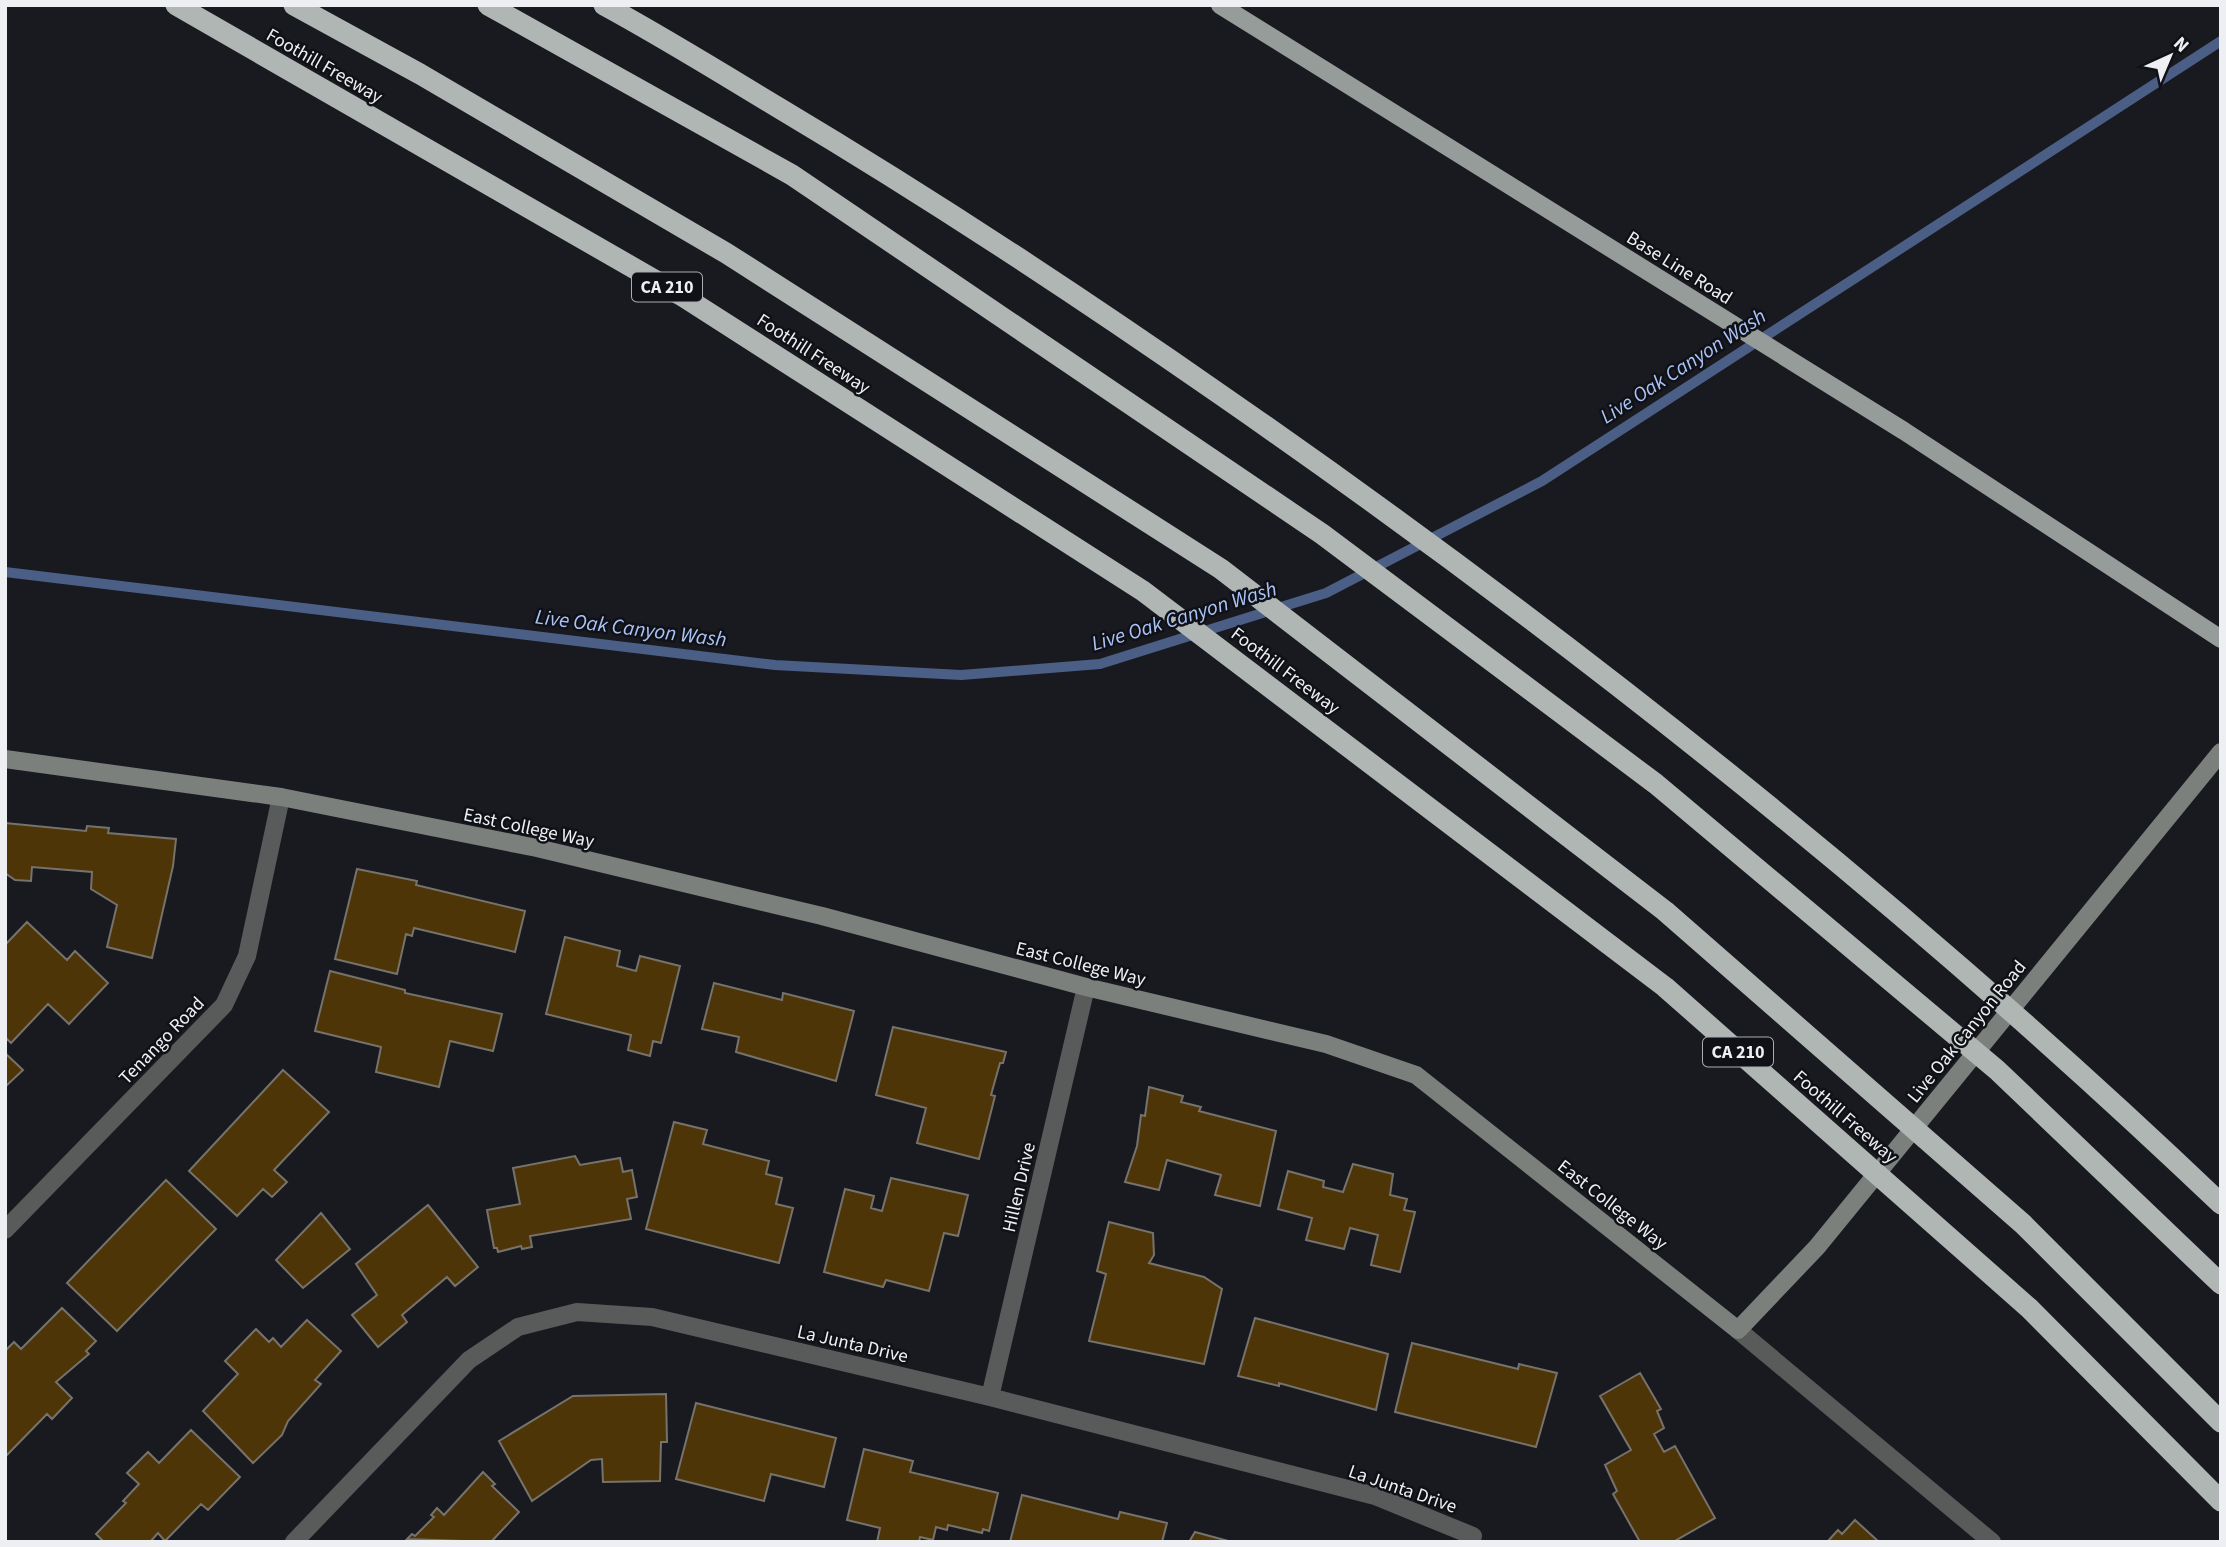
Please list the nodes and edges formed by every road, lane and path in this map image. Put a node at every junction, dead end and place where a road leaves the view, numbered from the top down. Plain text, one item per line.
1 (176, 5) edge
2 (294, 5) edge
3 (488, 5) edge
4 (604, 5) edge
5 (1220, 5) edge
6 (2221, 639) edge
7 (2221, 752) edge
8 (5, 759) edge
9 (281, 797) junction
10 (1086, 987) junction
11 (2221, 1204) edge
12 (5, 1230) edge
13 (2221, 1284) edge
14 (1738, 1330) junction
15 (990, 1397) junction
16 (2221, 1423) edge
17 (2221, 1501) edge
18 (1473, 1536) dead end
19 (294, 1542) edge
20 (1992, 1542) edge

1 - 17 highway, Foothill Freeway / CA 210
2 - 16 highway
3 - 13 highway
4 - 11 highway
5 - 6 main road, Base Line Road
7 - 14 street, Live Oak Canyon Road
8 - 9 street, East College Way
9 - 10 street, East College Way
9 - 12 street, Tenango Road
10 - 14 street, East College Way
10 - 15 street, Hillen Drive
14 - 20 street, East College Way
15 - 18 street, La Junta Drive
15 - 19 street, La Junta Drive

